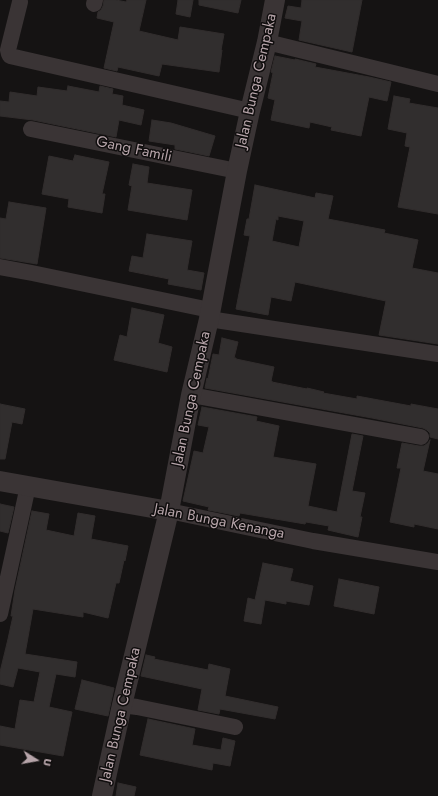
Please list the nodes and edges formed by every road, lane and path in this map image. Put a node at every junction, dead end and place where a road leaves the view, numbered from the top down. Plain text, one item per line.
1 (275, 0) edge
2 (20, 2) dead end
3 (267, 42) junction
4 (438, 84) edge
5 (250, 111) junction
6 (31, 129) dead end
7 (237, 171) junction
8 (0, 267) edge
9 (210, 314) junction
10 (438, 354) edge
11 (191, 395) junction
12 (422, 438) dead end
13 (0, 481) edge
14 (28, 486) junction
15 (169, 512) junction
16 (438, 562) edge
17 (0, 614) edge
18 (122, 705) junction
19 (235, 727) dead end
20 (102, 796) edge

1 - 3 street, Jalan Bunga Cempaka
2 - 5 street
3 - 4 street
3 - 5 street, Jalan Bunga Cempaka
5 - 7 street, Jalan Bunga Cempaka
6 - 7 street, Gang Famili
7 - 9 street, Jalan Bunga Cempaka
8 - 9 street
9 - 10 street
9 - 11 street, Jalan Bunga Cempaka
11 - 12 street
11 - 15 street, Jalan Bunga Cempaka
13 - 14 street, Jalan Bunga Kenanga
14 - 15 street, Jalan Bunga Kenanga
14 - 17 street
15 - 16 street, Jalan Bunga Kenanga
15 - 18 street, Jalan Bunga Cempaka
18 - 19 street
18 - 20 street, Jalan Bunga Cempaka

